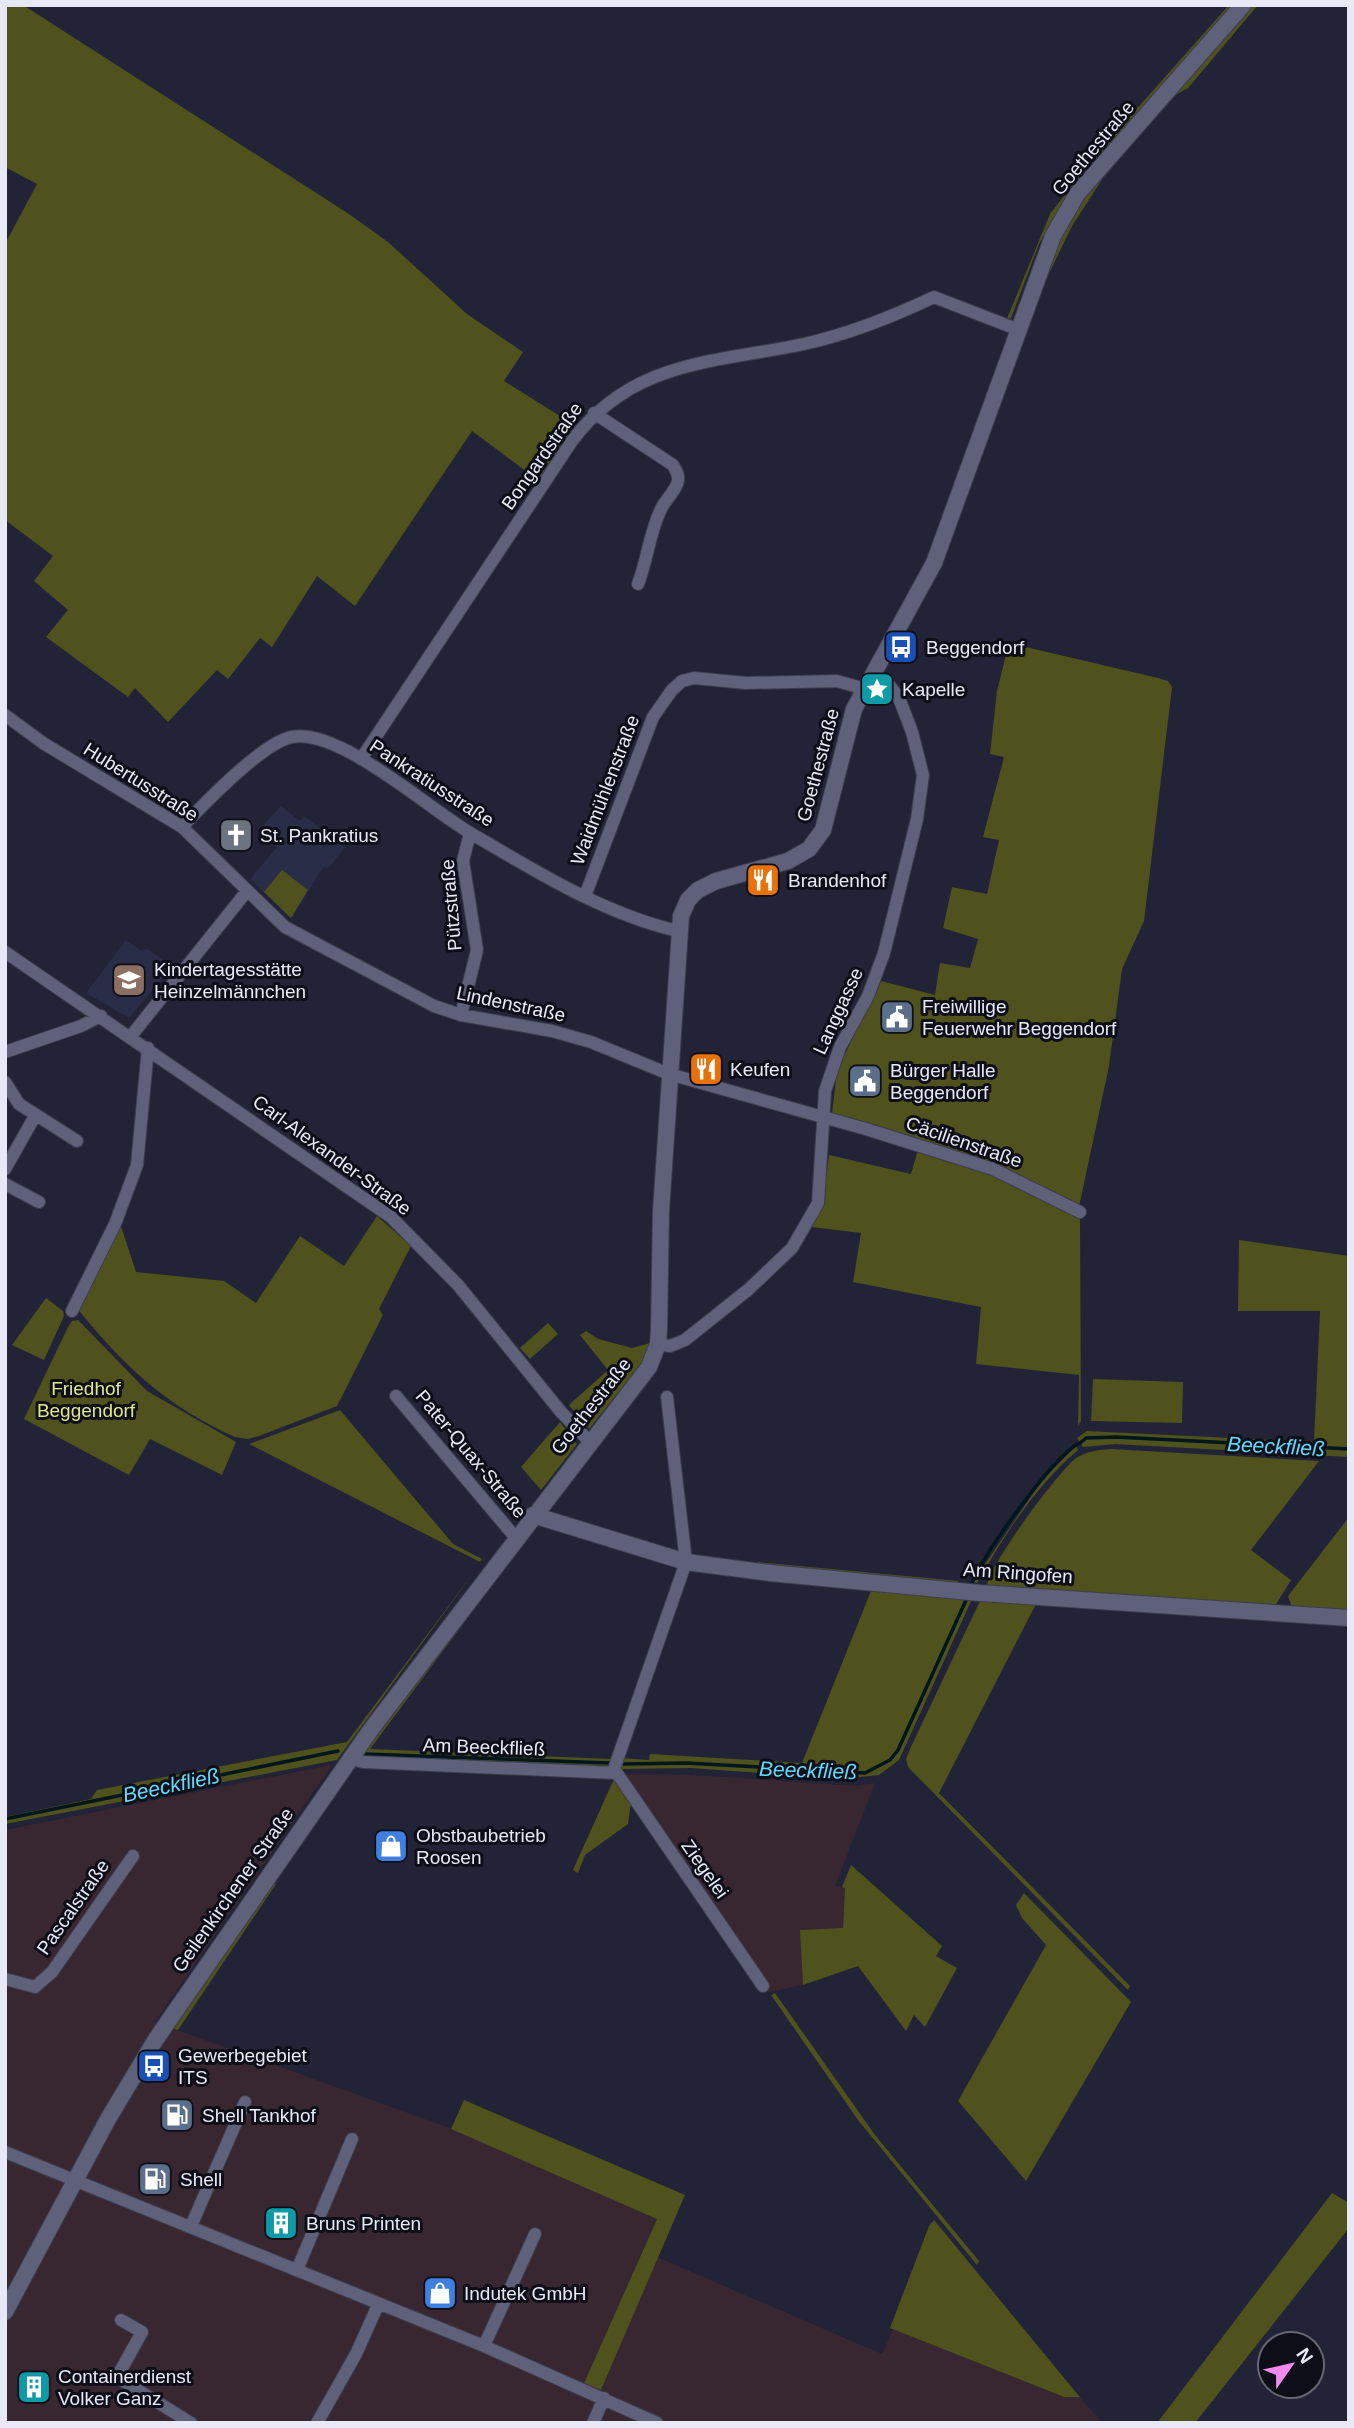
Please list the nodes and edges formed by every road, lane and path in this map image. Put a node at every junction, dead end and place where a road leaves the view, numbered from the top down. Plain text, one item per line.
1 (1243, 5) edge
2 (1019, 330) junction
3 (594, 413) junction
4 (638, 584) dead end
5 (874, 674) junction
6 (865, 689) junction
7 (5, 715) edge
8 (361, 759) junction
9 (182, 827) junction
10 (470, 833) junction
11 (247, 891) junction
12 (585, 896) junction
13 (678, 931) junction
14 (5, 952) edge
15 (461, 1015) junction
16 (101, 1016) junction
17 (131, 1036) junction
18 (148, 1048) junction
19 (5, 1052) edge
20 (669, 1074) junction
21 (5, 1082) edge
22 (35, 1116) junction
23 (823, 1118) junction
24 (77, 1141) dead end
25 (5, 1169) edge
26 (5, 1184) edge
27 (39, 1202) dead end
28 (1080, 1212) dead end
29 (72, 1311) dead end
30 (658, 1344) junction
31 (396, 1396) dead end
32 (667, 1397) dead end
33 (590, 1442) junction
34 (533, 1515) junction
35 (516, 1538) junction
36 (686, 1562) junction
37 (1349, 1618) edge
38 (350, 1758) junction
39 (616, 1773) junction
40 (133, 1856) dead end
41 (5, 1979) edge
42 (763, 1986) dead end
43 (245, 2102) dead end
44 (352, 2139) dead end
45 (5, 2152) edge
46 (77, 2180) junction
47 (191, 2226) junction
48 (535, 2234) dead end
49 (297, 2270) junction
50 (378, 2305) junction
51 (5, 2312) edge
52 (121, 2320) dead end
53 (484, 2346) junction
54 (604, 2398) junction
55 (191, 2423) edge
56 (317, 2423) edge
57 (593, 2423) edge
58 (657, 2423) edge

1 - 2 street, Goethestraße
2 - 3 street, Bongardstraße
2 - 5 street, Goethestraße
3 - 4 street
3 - 8 street, Bongardstraße
5 - 6 street, Goethestraße
5 - 23 street, Langgasse
6 - 12 street, Waidmühlenstraße
6 - 13 street, Goethestraße
7 - 9 street, Hubertusstraße
8 - 9 street, Pankratiusstraße
8 - 10 street, Pankratiusstraße
9 - 11 street, Hubertusstraße
10 - 12 street, Pankratiusstraße
10 - 15 street, Pützstraße
11 - 15 street, Lindenstraße
11 - 17 street
12 - 13 street, Pankratiusstraße
13 - 20 street, Goethestraße
14 - 16 street, Carl-Alexander-Straße
15 - 20 street, Lindenstraße
16 - 17 street, Carl-Alexander-Straße
16 - 19 street
17 - 18 street, Carl-Alexander-Straße
18 - 29 street
18 - 33 street, Carl-Alexander-Straße
20 - 23 street, Cäcilienstraße
20 - 30 street, Goethestraße
21 - 22 street
22 - 24 street
22 - 25 street
23 - 28 street, Cäcilienstraße
23 - 30 street, Langgasse
26 - 27 street
30 - 33 street, Goethestraße
31 - 35 street, Pater-Quax-Straße
32 - 36 street
33 - 34 street, Goethestraße
34 - 35 street, Geilenkirchener Straße
34 - 36 street, Am Ringofen
35 - 38 street, Geilenkirchener Straße
36 - 37 street, Am Ringofen
36 - 39 street
38 - 39 street, Am Beeckfließ
38 - 46 street, Geilenkirchener Straße
39 - 42 street, Ziegelei
40 - 41 street, Pascalstraße
43 - 47 street
44 - 49 street
45 - 46 street
46 - 47 street
46 - 51 street, Geilenkirchener Straße
47 - 49 street
48 - 53 street
49 - 50 street
50 - 53 street
50 - 56 street
52 - 55 street
53 - 54 street
54 - 57 street
54 - 58 street

